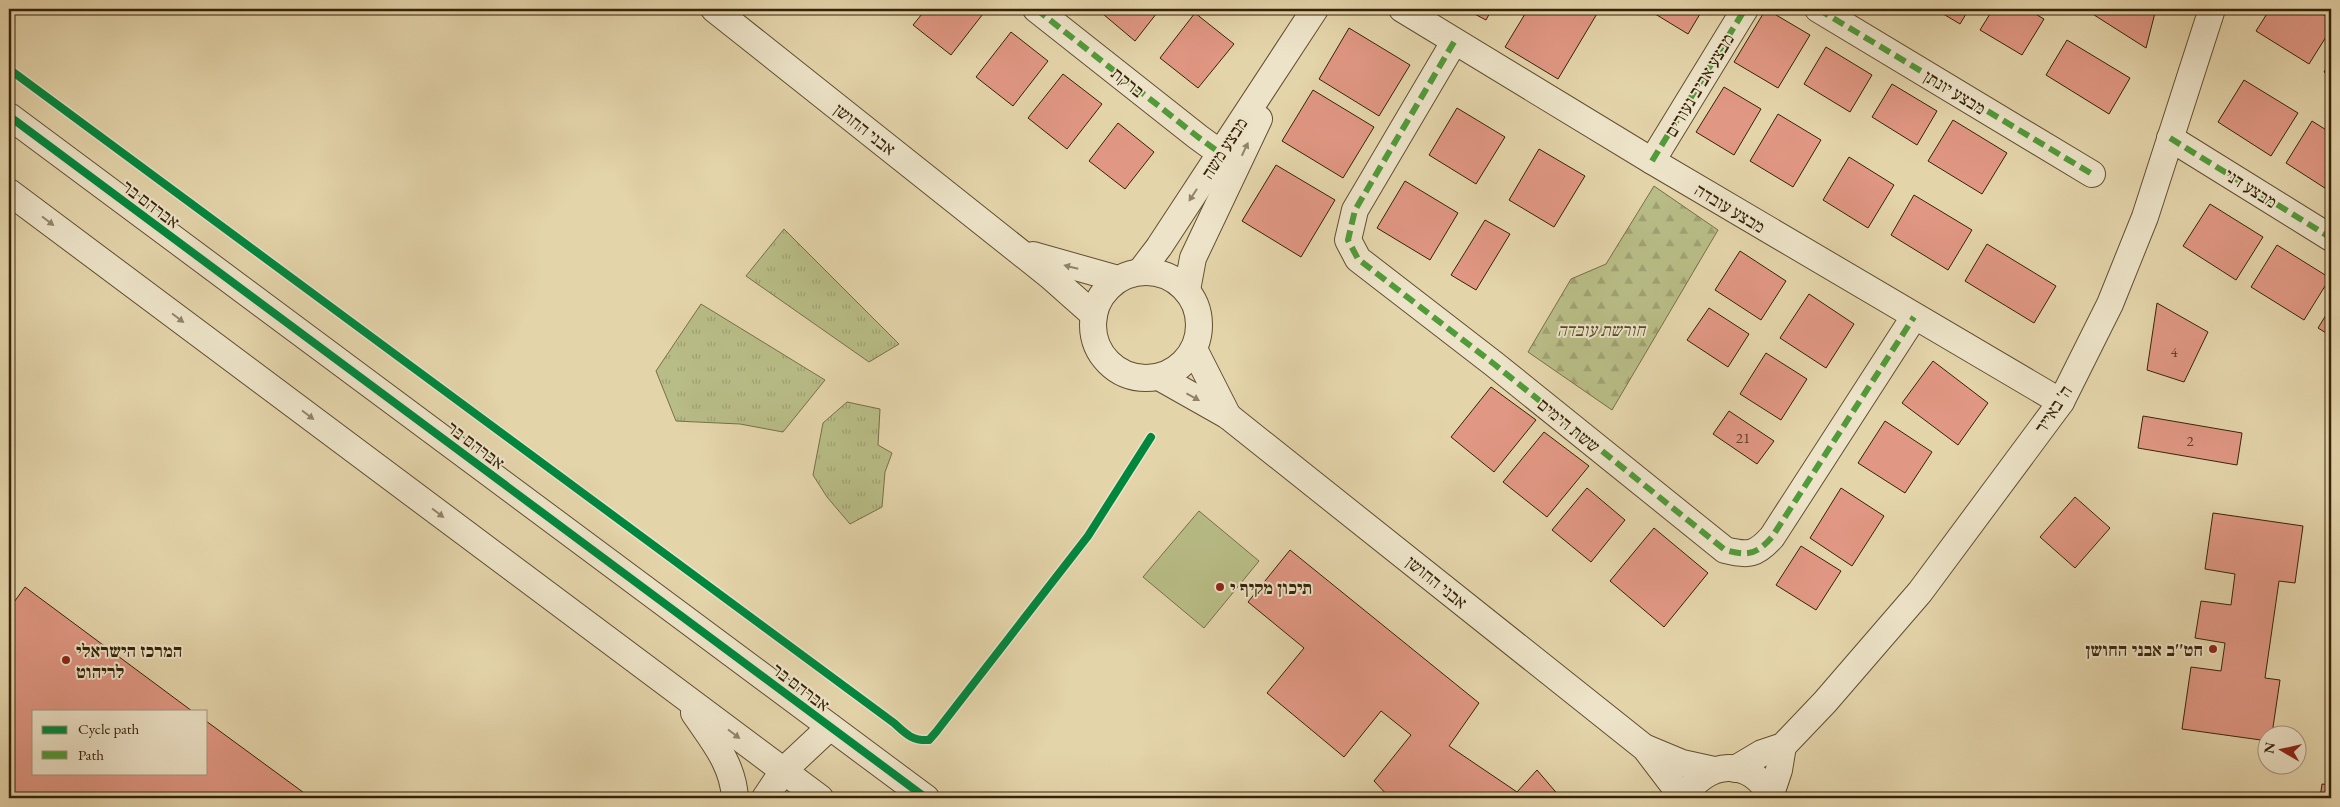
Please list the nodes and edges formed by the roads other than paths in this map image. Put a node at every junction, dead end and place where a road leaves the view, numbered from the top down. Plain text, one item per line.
1 (714, 9) edge
2 (1036, 9) edge
3 (1402, 9) edge
4 (1745, 9) edge
5 (1818, 9) edge
6 (2212, 9) edge
7 (1310, 15) edge
8 (1454, 42) junction
9 (9, 116) edge
10 (2170, 138) junction
11 (1220, 153) junction
12 (1652, 161) junction
13 (2092, 174) dead end
14 (9, 192) edge
15 (2331, 238) edge
16 (1016, 249) junction
17 (1129, 276) junction
18 (1187, 290) junction
19 (1094, 315) junction
20 (1914, 317) junction
21 (1194, 349) junction
22 (1159, 377) junction
23 (2061, 402) junction
24 (1228, 416) junction
25 (681, 694) junction
26 (830, 726) junction
27 (1783, 746) junction
28 (1645, 748) junction
29 (1724, 770) junction
30 (783, 771) junction
31 (806, 794) edge
32 (735, 798) edge
33 (765, 798) edge
34 (926, 798) edge
35 (1684, 798) edge
36 (1770, 798) edge

1 - 16 street, אבני החושן
2 - 11 street, ברקת
3 - 8 street, מבצע עובדה
4 - 12 street, מבצע אביב נעורים
5 - 13 street, מבצע יונתן
6 - 10 street, ה' באייר
7 - 11 street, מבצע משה
18 -> 7 street, מבצע משה
8 - 12 street, מבצע עובדה
8 - 20 street, ששת הימים
9 - 26 street, אברהם בר
10 - 15 street, מבצע דני
10 - 23 street, ה' באייר
11 -> 17 street, מבצע משה
12 - 20 street, מבצע עובדה
14 -> 25 street
17 -> 16 street, אבני החושן
16 - 19 street, אבני החושן
17 - 18 street
17 - 19 street
18 - 21 street
19 - 22 street
20 - 23 street, מבצע עובדה
21 - 22 street
21 - 24 street, אבני החושן
22 -> 24 street, אבני החושן
23 - 27 street, ה' באייר
24 - 28 street, אבני החושן
25 -> 30 street
25 - 32 street
26 - 30 street
26 - 31 street
26 - 34 street, אברהם בר
27 - 29 street, ה' באייר
27 - 36 street
28 - 29 street, אבני החושן
28 - 35 street, אבני החושן
29 - 35 street, ה' באייר
29 - 36 street, אבני החושן
30 - 31 street
30 - 33 street

